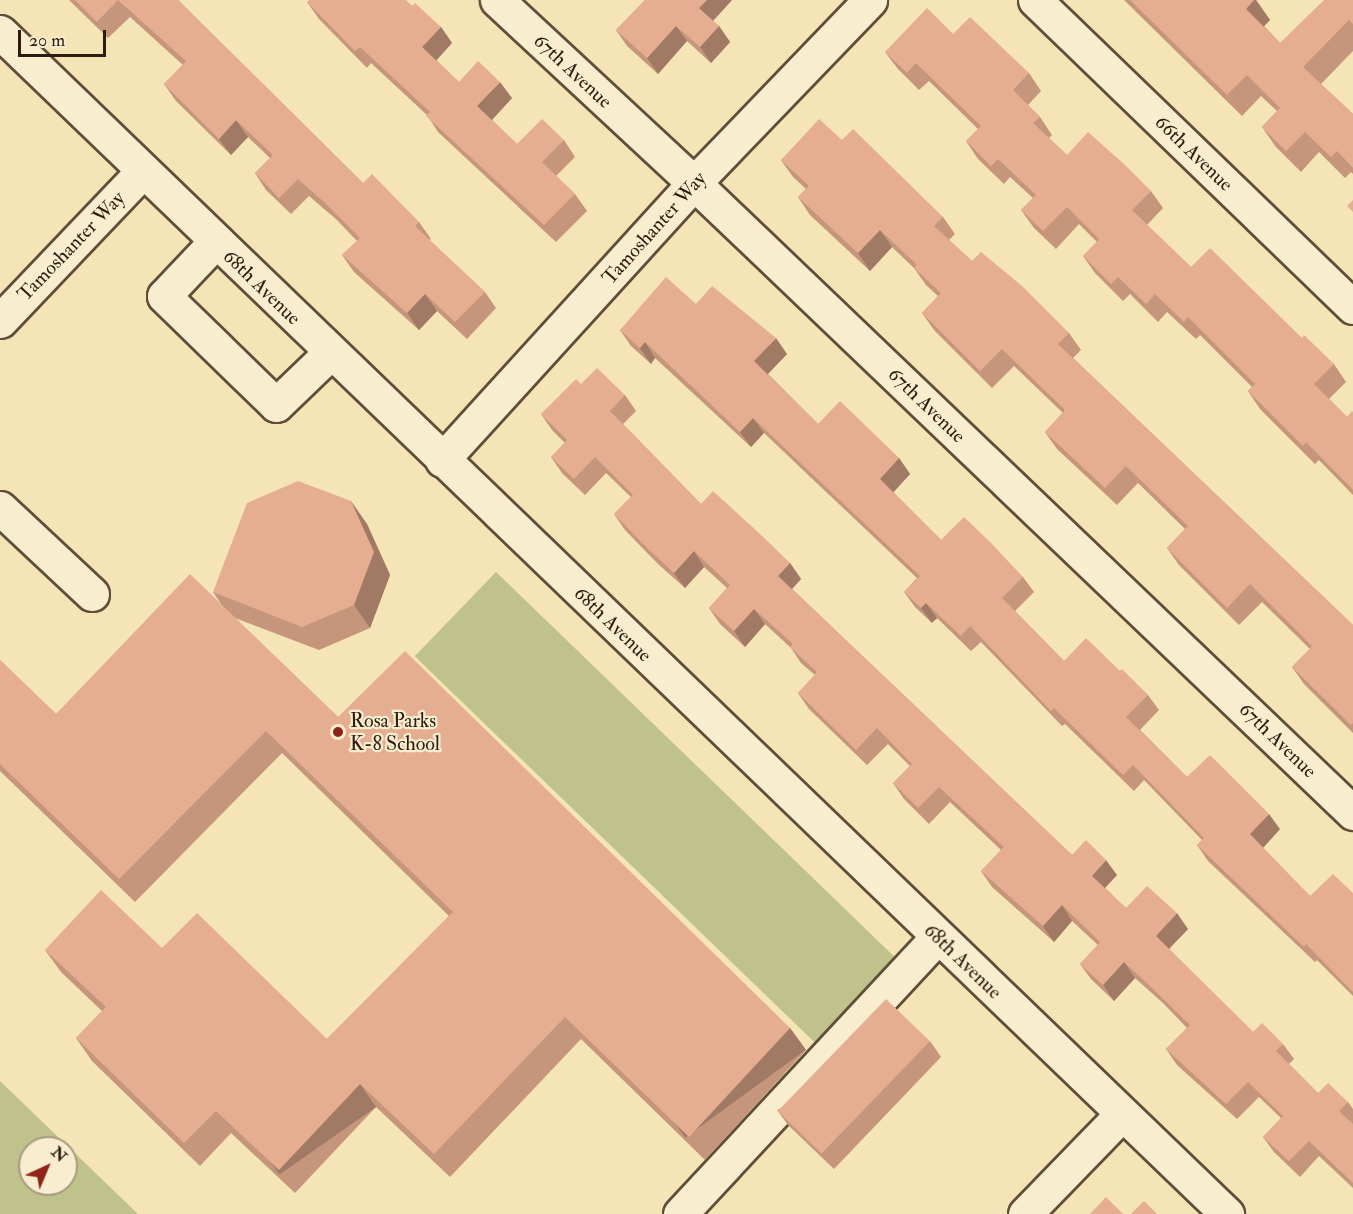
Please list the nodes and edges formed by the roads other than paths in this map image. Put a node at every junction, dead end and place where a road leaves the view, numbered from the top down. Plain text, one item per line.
1 (497, 0) edge
2 (870, 0) edge
3 (1035, 0) edge
4 (0, 32) edge
5 (142, 172) junction
6 (694, 183) junction
7 (215, 242) junction
8 (1353, 307) edge
9 (0, 321) edge
10 (330, 353) junction
11 (442, 460) junction
12 (0, 508) edge
13 (92, 594) dead end
14 (1353, 813) edge
15 (938, 936) junction
16 (1122, 1114) junction
17 (680, 1214) edge
18 (1025, 1214) edge
19 (1227, 1214) edge

1 - 6 street, 67th Avenue
2 - 6 street, Tamoshanter Way
3 - 8 street, 66th Avenue
4 - 5 street, 68th Avenue
5 - 7 street, 68th Avenue
5 - 9 street, Tamoshanter Way
6 - 11 street, Tamoshanter Way
6 - 14 street, 67th Avenue
7 - 10 street, 68th Avenue
7 - 10 street
10 - 11 street, 68th Avenue
11 - 15 street, 68th Avenue
12 - 13 street
15 - 16 street, 68th Avenue
15 - 17 street
16 - 18 street
16 - 19 street, 68th Avenue

